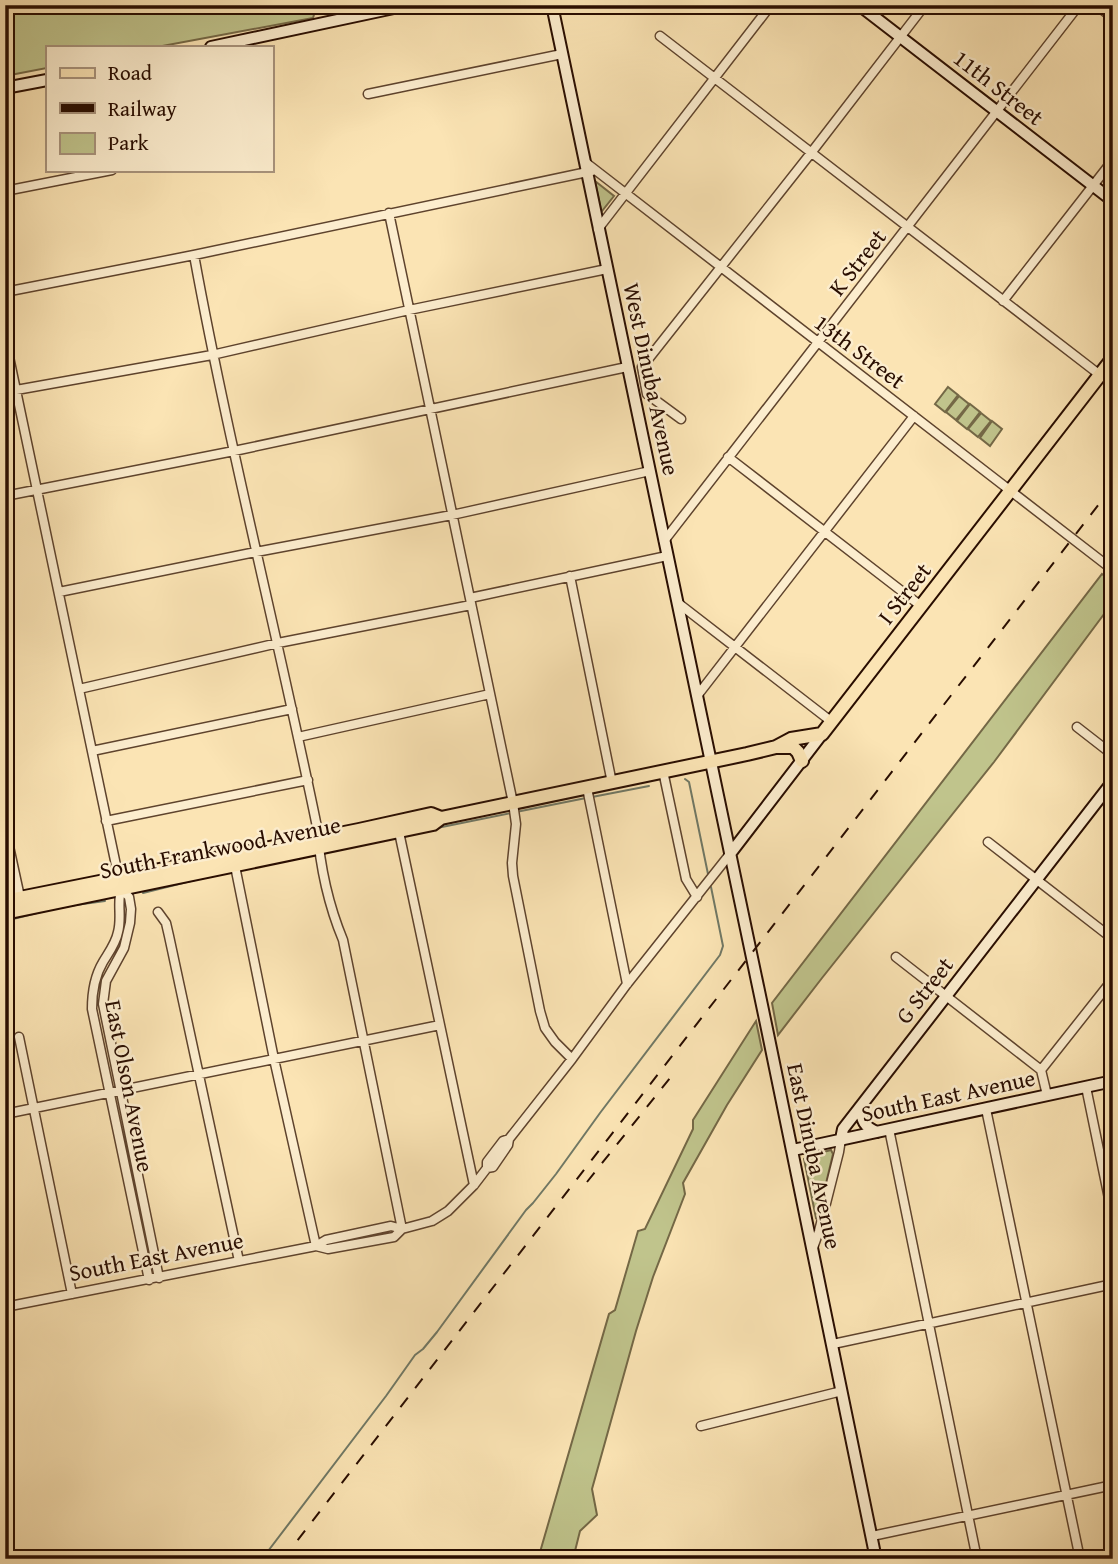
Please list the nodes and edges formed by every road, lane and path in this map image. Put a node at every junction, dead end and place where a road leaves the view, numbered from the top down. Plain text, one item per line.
1 (408, 5) edge
2 (552, 5) edge
3 (771, 5) edge
4 (859, 5) edge
5 (925, 5) edge
6 (1079, 5) edge
7 (1096, 5) edge
8 (1113, 18) edge
9 (660, 36) dead end
10 (901, 37) junction
11 (216, 46) edge
12 (562, 54) junction
13 (715, 78) junction
14 (46, 80) edge
15 (5, 88) edge
16 (368, 94) dead end
17 (997, 112) junction
18 (811, 153) junction
19 (1113, 160) edge
20 (589, 168) junction
21 (102, 172) edge
22 (1093, 186) junction
23 (5, 191) edge
24 (625, 193) junction
25 (1113, 201) edge
26 (388, 214) junction
27 (908, 228) junction
28 (598, 229) junction
29 (194, 255) junction
30 (720, 267) junction
31 (607, 269) junction
32 (5, 292) edge
33 (1003, 301) junction
34 (409, 310) junction
35 (5, 338) edge
36 (818, 343) junction
37 (212, 355) junction
38 (1113, 358) edge
39 (627, 367) junction
40 (1100, 375) junction
41 (16, 390) junction
42 (5, 392) edge
43 (430, 409) junction
44 (915, 416) junction
45 (681, 419) dead end
46 (234, 452) junction
47 (728, 457) junction
48 (650, 471) junction
49 (38, 490) junction
50 (1010, 490) junction
51 (5, 496) edge
52 (452, 515) junction
53 (825, 532) junction
54 (664, 541) junction
55 (256, 552) junction
56 (667, 556) junction
57 (1113, 570) edge
58 (570, 576) junction
59 (59, 592) junction
60 (470, 601) junction
61 (678, 603) junction
62 (921, 606) junction
63 (278, 643) junction
64 (735, 647) junction
65 (79, 689) junction
66 (490, 694) junction
67 (697, 696) junction
68 (292, 709) junction
69 (832, 722) junction
70 (1077, 727) dead end
71 (822, 734) junction
72 (298, 737) junction
73 (776, 747) junction
74 (92, 751) junction
75 (1113, 755) edge
76 (711, 761) junction
77 (802, 761) junction
78 (663, 771) junction
79 (308, 780) junction
80 (1113, 781) edge
81 (612, 783) junction
82 (587, 788) junction
83 (513, 803) junction
84 (441, 818) junction
85 (106, 821) junction
86 (5, 828) edge
87 (399, 831) junction
88 (988, 842) dead end
89 (318, 843) junction
90 (730, 854) junction
91 (235, 866) junction
92 (1036, 880) junction
93 (120, 883) junction
94 (20, 897) junction
95 (697, 897) junction
96 (5, 901) edge
97 (158, 912) dead end
98 (5, 913) edge
99 (1113, 939) edge
100 (896, 957) dead end
101 (1113, 979) edge
102 (627, 984) junction
103 (946, 996) junction
104 (440, 1025) junction
105 (19, 1037) dead end
106 (363, 1041) junction
107 (274, 1059) junction
108 (572, 1059) junction
109 (1041, 1070) junction
110 (199, 1075) junction
111 (1113, 1082) edge
112 (1086, 1087) junction
113 (120, 1091) junction
114 (110, 1093) junction
115 (1047, 1096) junction
116 (860, 1107) junction
117 (34, 1109) junction
118 (986, 1109) junction
119 (5, 1114) edge
120 (883, 1130) junction
121 (841, 1139) junction
122 (793, 1150) junction
123 (474, 1185) junction
124 (1113, 1218) edge
125 (402, 1229) junction
126 (316, 1247) junction
127 (813, 1248) junction
128 (239, 1261) junction
129 (159, 1278) junction
130 (149, 1280) junction
131 (1113, 1284) edge
132 (72, 1294) junction
133 (1027, 1302) junction
134 (5, 1307) edge
135 (929, 1324) junction
136 (833, 1344) junction
137 (842, 1391) junction
138 (701, 1426) dead end
139 (1113, 1485) edge
140 (1067, 1494) junction
141 (969, 1516) junction
142 (872, 1536) junction
143 (876, 1559) edge
144 (977, 1559) edge
145 (1080, 1559) edge

1 - 11 street
2 - 12 street, West Dinuba Avenue
3 - 13 street
4 - 10 street, 11th Street
5 - 10 street
6 - 17 street, K Street
7 - 8 street
9 - 13 street
10 - 17 street, 11th Street
10 - 18 street
12 - 16 street
12 - 20 street, West Dinuba Avenue
13 - 18 street
13 - 24 street
14 - 15 street
17 - 22 street, 11th Street
17 - 27 street, K Street
18 - 27 street
18 - 30 street
19 - 22 street
20 - 24 street, 13th Street
20 - 26 street
20 - 28 street, West Dinuba Avenue
21 - 23 street
22 - 25 street, 11th Street
22 - 33 street
24 - 28 street
24 - 30 street, 13th Street
26 - 29 street
26 - 34 street
27 - 33 street
27 - 36 street, K Street
28 - 31 street, West Dinuba Avenue
29 - 32 street
29 - 37 street
30 - 36 street, 13th Street
30 - 45 street
31 - 34 street
31 - 39 street, West Dinuba Avenue
33 - 40 street
34 - 37 street
34 - 43 street
35 - 41 street
36 - 44 street, 13th Street
36 - 47 street, K Street
37 - 41 street
37 - 46 street
38 - 40 main road, I Street
39 - 43 street
39 - 48 street, West Dinuba Avenue
40 - 50 main road, I Street
41 - 42 street
41 - 49 street
43 - 46 street
43 - 52 street
44 - 50 street, 13th Street
44 - 53 street
46 - 49 street
46 - 55 street
47 - 53 street
47 - 54 street, K Street
48 - 52 street
48 - 54 street, West Dinuba Avenue
49 - 51 street
49 - 59 street
50 - 57 street, 13th Street
50 - 62 main road, I Street
52 - 55 street
52 - 60 street
53 - 62 street
53 - 64 street
54 - 56 street, West Dinuba Avenue
55 - 59 street
55 - 63 street
56 - 58 street
56 - 61 street, West Dinuba Avenue
58 - 60 street
58 - 81 street
59 - 65 street
60 - 63 street
60 - 66 street
61 - 64 street
61 - 67 street, West Dinuba Avenue
62 - 69 main road, I Street
63 - 65 street
63 - 68 street
64 - 67 street
64 - 69 street
65 - 74 street
66 - 72 street
66 - 83 street
67 - 76 street, West Dinuba Avenue
68 - 72 street
68 - 74 street
69 - 71 main road, I Street
70 - 75 street
71 - 73 main road, South Frankwood Avenue
71 - 77 street, I Street
72 - 79 street
73 - 76 main road, South Frankwood Avenue
73 - 77 main road
74 - 85 street
76 - 78 main road, South Frankwood Avenue
76 - 90 street, East Dinuba Avenue
77 - 90 street, I Street
78 - 81 main road, South Frankwood Avenue
78 - 95 street
79 - 85 street
79 - 89 street
80 - 92 street, G Street
81 - 82 main road, South Frankwood Avenue
82 - 83 main road, South Frankwood Avenue
82 - 102 street
83 - 84 main road, South Frankwood Avenue
83 - 108 street
84 - 87 main road, South Frankwood Avenue
84 - 89 main road, South Frankwood Avenue
85 - 93 street
86 - 94 street
87 - 89 main road, South Frankwood Avenue
87 - 104 street
88 - 92 street
89 - 91 main road, South Frankwood Avenue
89 - 93 main road, South Frankwood Avenue
89 - 106 street
90 - 95 street, South East Avenue
90 - 122 street, East Dinuba Avenue
91 - 93 main road, South Frankwood Avenue
91 - 107 street
92 - 99 street
92 - 103 street, G Street
93 - 94 main road, South Frankwood Avenue
93 - 98 main road, South Frankwood Avenue
93 - 113 street, East Olson Avenue
93 - 114 street, East Olson Avenue
94 - 96 main road, South Frankwood Avenue
95 - 102 street, South East Avenue
97 - 110 street
100 - 103 street
101 - 109 street
102 - 108 street, South East Avenue
103 - 109 street
103 - 116 street, G Street
104 - 106 street
104 - 123 street
105 - 117 street
106 - 107 street
106 - 125 street
107 - 110 street
107 - 126 street
108 - 123 street, South East Avenue
109 - 115 street
110 - 113 street
110 - 128 street
111 - 112 street, South East Avenue
112 - 115 street, South East Avenue
112 - 124 street
113 - 114 street
113 - 129 street, East Olson Avenue
114 - 117 street
114 - 130 street, East Olson Avenue
115 - 118 street, South East Avenue
116 - 120 street
116 - 121 street, G Street
117 - 119 street
117 - 132 street
118 - 120 street, South East Avenue
118 - 133 street
120 - 121 street, South East Avenue
120 - 135 street
121 - 122 street, South East Avenue
121 - 127 street, G Street
122 - 127 street, East Dinuba Avenue
123 - 125 street, South East Avenue
125 - 126 street, South East Avenue
126 - 128 street, South East Avenue
127 - 136 street, East Dinuba Avenue
128 - 129 street, South East Avenue
129 - 130 street, South East Avenue
130 - 132 street, South East Avenue
131 - 133 street
132 - 134 street, South East Avenue
133 - 135 street
133 - 140 street
135 - 136 street
135 - 141 street
136 - 137 street, East Dinuba Avenue
137 - 138 street
137 - 142 street, East Dinuba Avenue
139 - 140 street
140 - 141 street
140 - 145 street
141 - 142 street
141 - 144 street
142 - 143 street, East Dinuba Avenue

